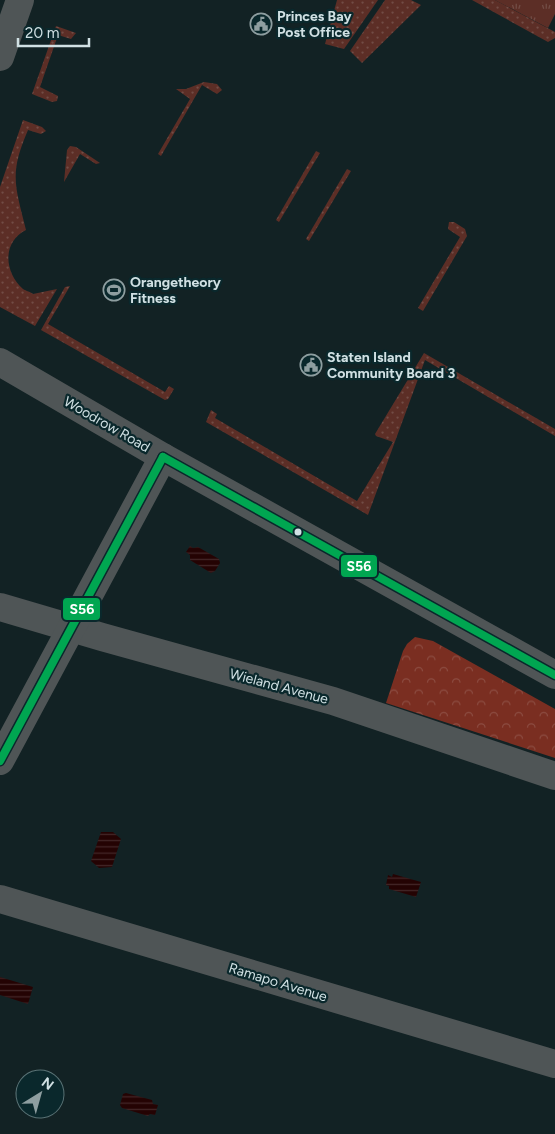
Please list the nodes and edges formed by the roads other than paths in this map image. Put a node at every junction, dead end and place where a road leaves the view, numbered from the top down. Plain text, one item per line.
1 (20, 0) edge
2 (0, 57) edge
3 (0, 362) edge
4 (163, 457) junction
5 (0, 607) edge
6 (70, 628) junction
7 (555, 675) edge
8 (0, 761) edge
9 (555, 776) edge
10 (0, 899) edge
11 (555, 1064) edge

1 - 2 street
3 - 4 street, Woodrow Road
4 - 6 street
4 - 7 street, Woodrow Road
5 - 6 street, Wieland Avenue
6 - 8 street
6 - 9 street, Wieland Avenue
10 - 11 street, Ramapo Avenue

